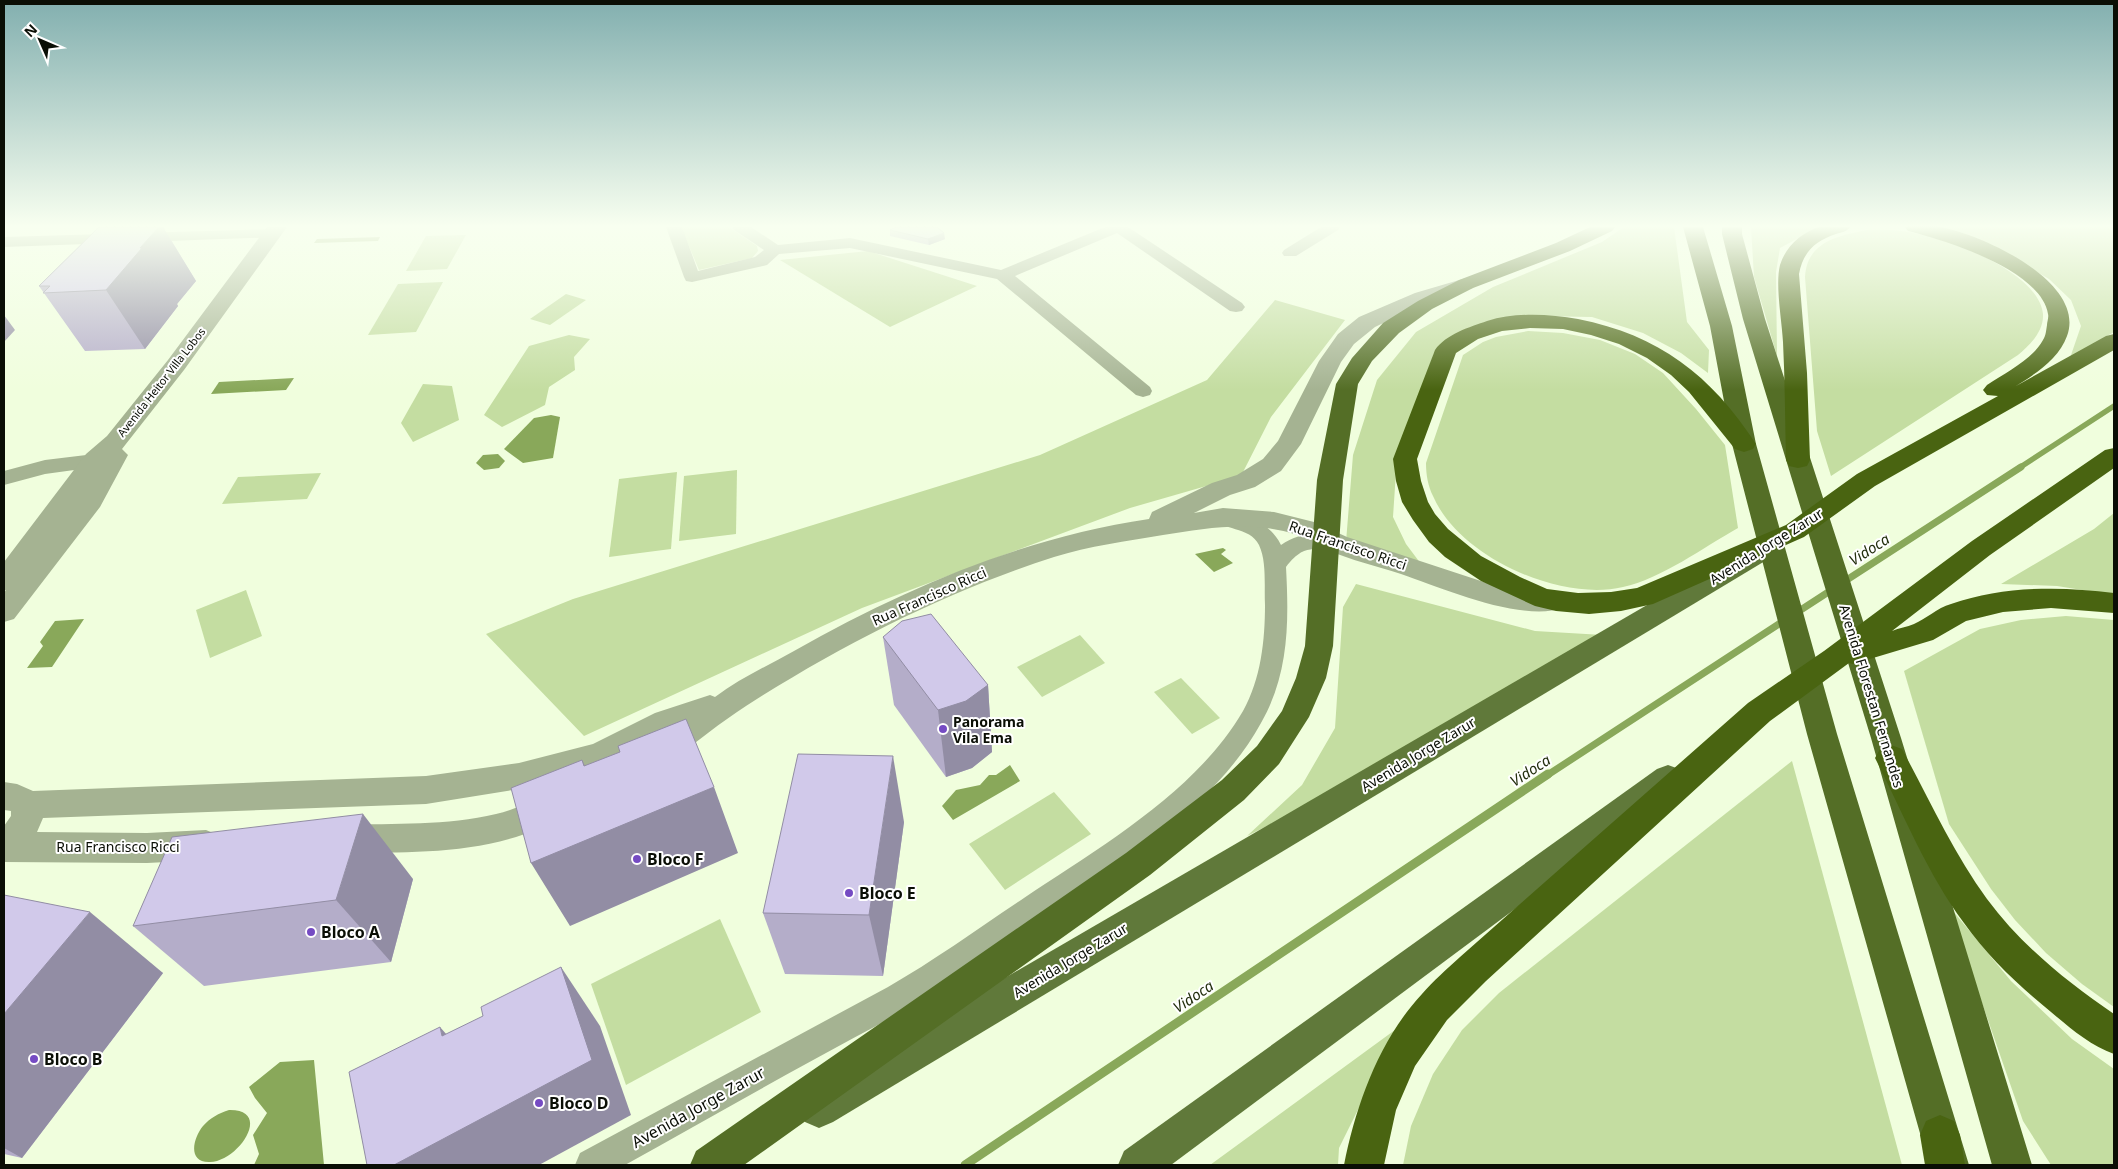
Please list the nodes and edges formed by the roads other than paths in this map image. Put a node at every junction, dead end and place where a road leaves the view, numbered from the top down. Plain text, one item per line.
1 (237, 282) edge
2 (1010, 282) edge
3 (1198, 282) edge
4 (1472, 282) edge
5 (1708, 282) edge
6 (1744, 282) edge
7 (1790, 282) edge
8 (2036, 282) edge
9 (1466, 284) junction
10 (1236, 307) dead end
11 (2114, 341) edge
12 (1143, 390) dead end
13 (1744, 444) junction
14 (109, 453) junction
15 (2114, 456) edge
16 (1798, 460) junction
17 (4, 478) edge
18 (1866, 480) junction
19 (1223, 517) junction
20 (1138, 530) junction
21 (1795, 531) junction
22 (1338, 544) junction
23 (1275, 565) junction
24 (4, 581) edge
25 (1554, 601) junction
26 (2114, 603) edge
27 (4, 612) edge
28 (1834, 659) junction
29 (735, 698) junction
30 (1759, 712) junction
31 (1889, 748) junction
32 (519, 776) junction
33 (16, 800) edge
34 (515, 824) junction
35 (313, 841) edge
36 (235, 844) edge
37 (4, 846) edge
38 (2114, 1036) edge
39 (1945, 1155) edge
40 (592, 1165) edge
41 (710, 1165) edge
42 (721, 1165) edge
43 (1138, 1165) edge
44 (1364, 1165) edge
45 (2012, 1165) edge

1 - 14 street, Avenida Heitor Villa Lobos
2 - 12 street
3 - 10 street
4 - 9 highway
5 - 13 highway
6 - 16 highway, Avenida Florestan Fernandes
7 - 16 highway
8 - 18 highway
9 - 20 street, Rua Francisco Ricci
9 - 41 highway
11 - 18 highway, Avenida Jorge Zarur
13 - 25 highway
13 - 39 highway
14 - 17 street
14 - 24 street, Avenida Heitor Villa Lobos
14 - 27 street, Avenida Heitor Villa Lobos
15 - 28 highway
16 - 31 highway, Avenida Florestan Fernandes
18 - 21 highway, Avenida Jorge Zarur
19 - 20 street, Rua Francisco Ricci
19 - 22 street, Rua Francisco Ricci
19 - 23 street, Avenida Jorge Zarur
20 - 29 street, Rua Francisco Ricci
21 - 25 highway
21 - 42 main road, Avenida Jorge Zarur
22 - 23 street
22 - 25 street, Rua Francisco Ricci
23 - 40 street, Avenida Jorge Zarur
26 - 28 highway
28 - 30 highway
29 - 32 street, Rua Francisco Ricci
29 - 34 street, Rua Francisco Ricci
30 - 43 main road
30 - 44 highway
31 - 38 highway
31 - 45 highway, Avenida Florestan Fernandes
32 - 33 street, Rua Francisco Ricci
32 - 34 street
33 - 37 street
34 - 35 street, Rua Francisco Ricci
36 - 37 street, Rua Francisco Ricci

